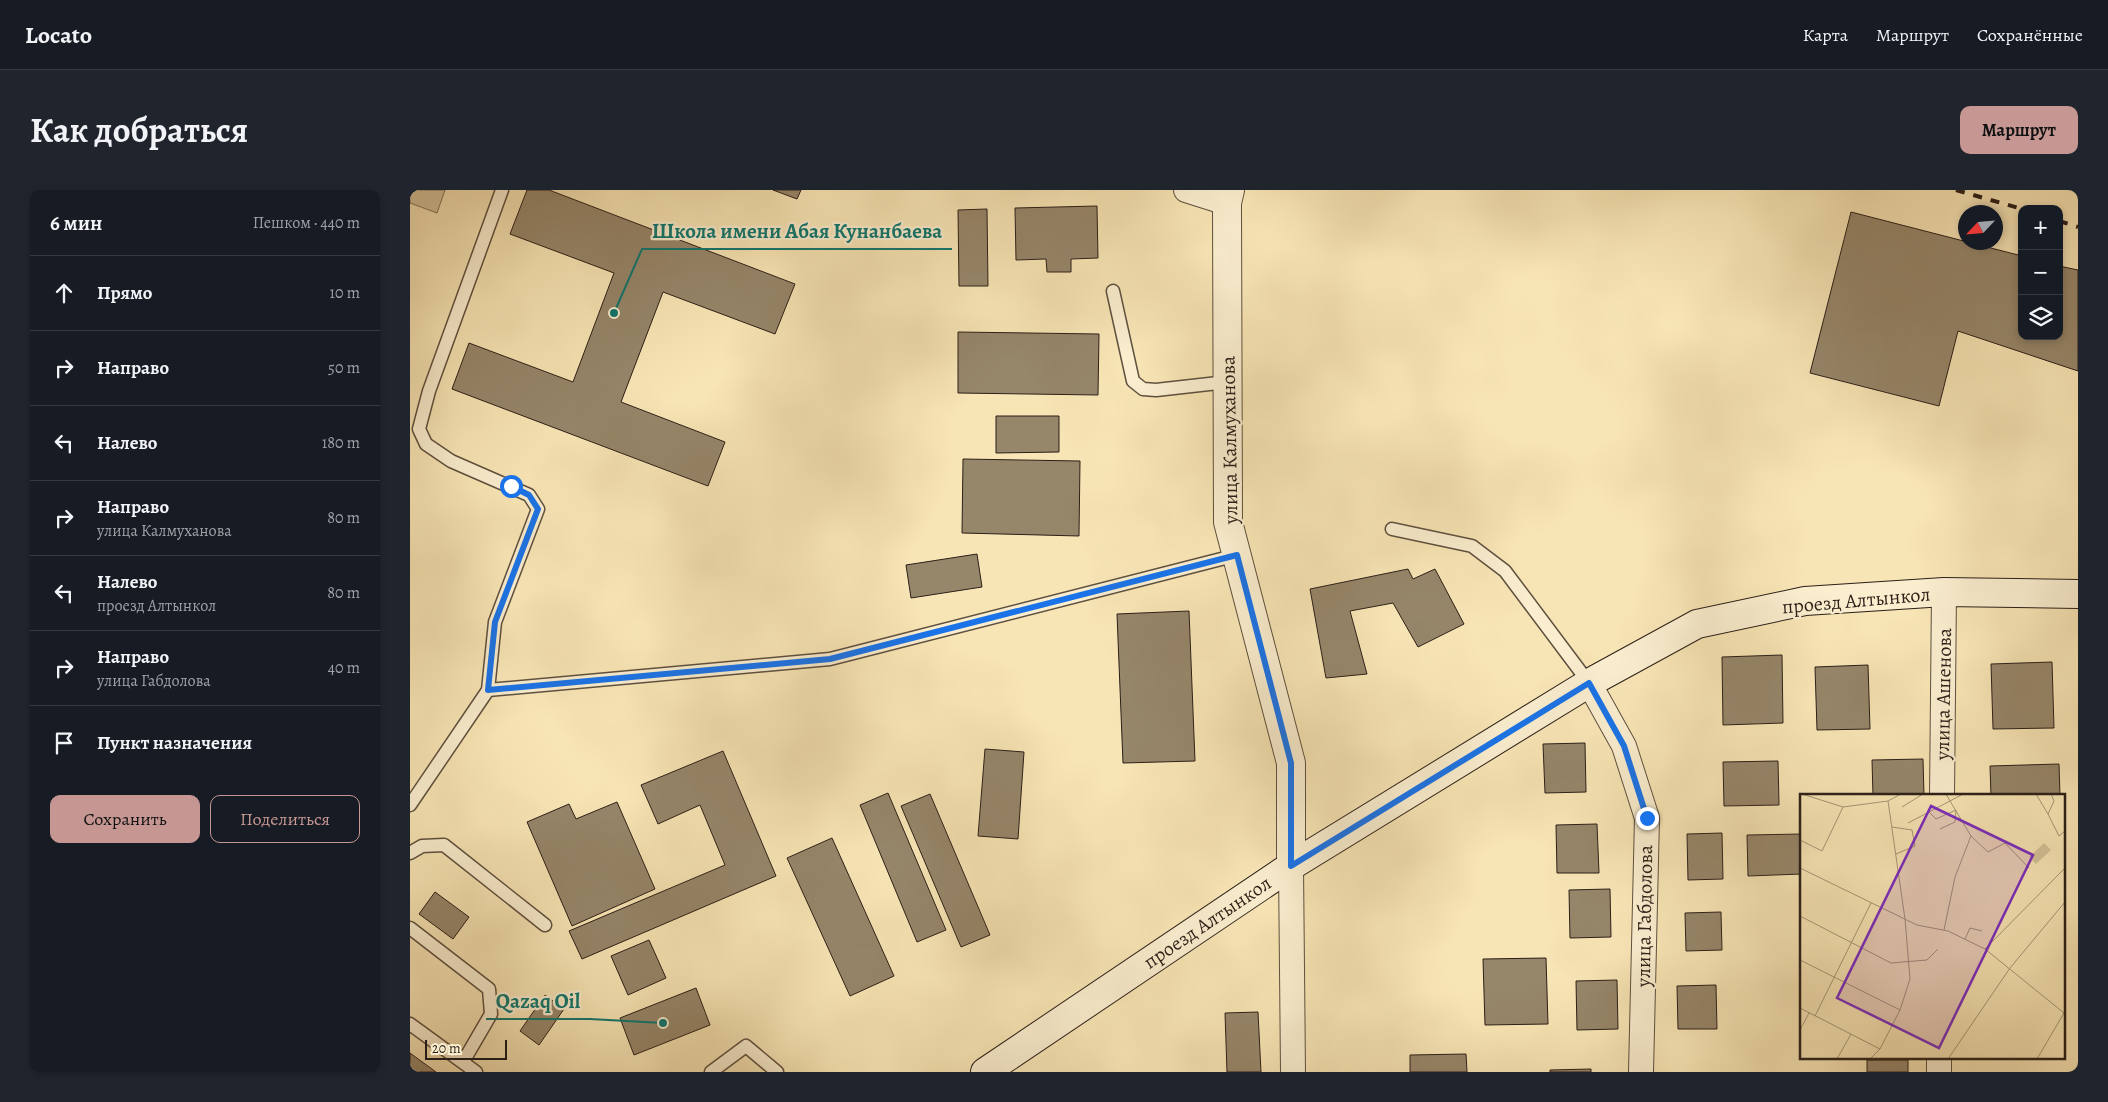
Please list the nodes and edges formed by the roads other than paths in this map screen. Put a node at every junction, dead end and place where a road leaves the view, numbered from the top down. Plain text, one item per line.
1 (502, 190) edge
2 (1186, 190) edge
3 (1229, 197) edge
4 (1113, 291) dead end
5 (1228, 382) junction
6 (1392, 530) dead end
7 (1237, 555) junction
8 (1944, 592) junction
9 (2078, 594) edge
10 (1589, 683) junction
11 (488, 690) junction
12 (1942, 794) edge
13 (410, 805) edge
14 (410, 853) edge
15 (1291, 866) junction
16 (545, 925) dead end
17 (410, 928) edge
18 (410, 1024) edge
19 (463, 1062) junction
20 (476, 1072) edge
21 (712, 1072) edge
22 (777, 1072) edge
23 (985, 1072) edge
24 (1293, 1072) edge
25 (1640, 1072) edge

1 - 11 lane
2 - 3 street
3 - 5 main road, улица Калмуханова
4 - 5 lane
5 - 7 main road, улица Калмуханова
6 - 10 lane
7 - 11 lane
7 - 15 main road, улица Калмуханова
8 - 9 main road, проезд Алтынкол
8 - 10 main road, проезд Алтынкол
8 - 12 street, улица Ашенова
10 - 15 main road, проезд Алтынкол
10 - 25 street, улица Габдолова
11 - 13 lane
14 - 16 lane
15 - 23 main road, проезд Алтынкол
15 - 24 street, улица Калмуханова
17 - 19 lane
18 - 19 lane
19 - 20 lane
21 - 22 lane

